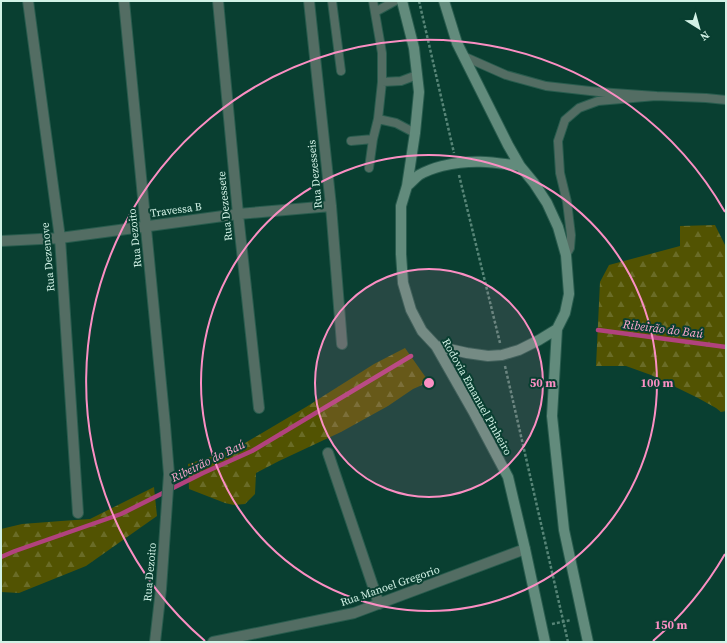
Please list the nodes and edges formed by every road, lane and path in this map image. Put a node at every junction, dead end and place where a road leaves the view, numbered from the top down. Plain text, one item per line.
1 (28, 1) edge
2 (124, 1) edge
3 (218, 1) edge
4 (309, 1) edge
5 (332, 1) edge
6 (373, 1) edge
7 (395, 1) edge
8 (402, 1) edge
9 (419, 1) edge
10 (444, 1) edge
11 (375, 12) junction
12 (464, 56) junction
13 (341, 71) dead end
14 (417, 75) junction
15 (382, 82) junction
16 (656, 96) junction
17 (726, 100) edge
18 (378, 119) junction
19 (415, 133) junction
20 (373, 139) junction
21 (352, 141) dead end
22 (456, 163) junction
23 (520, 166) junction
24 (370, 168) dead end
25 (407, 186) junction
26 (331, 206) junction
27 (238, 214) junction
28 (146, 227) junction
29 (60, 238) junction
30 (1, 241) edge
31 (566, 255) junction
32 (557, 328) junction
33 (342, 344) dead end
34 (436, 346) junction
35 (502, 355) junction
36 (259, 408) dead end
37 (328, 453) dead end
38 (78, 513) dead end
39 (525, 549) junction
40 (379, 604) junction
41 (583, 618) junction
42 (563, 622) junction
43 (542, 627) junction
44 (155, 642) edge
45 (213, 642) edge
46 (545, 642) edge
47 (568, 642) edge
48 (588, 642) edge

1 - 29 street, Rua Dezenove
2 - 28 street, Rua Dezoito
3 - 27 street, Rua Dezessete
4 - 26 street, Rua Dezesseis
5 - 13 lane
6 - 11 lane
7 - 11 lane
8 - 14 main road, Rodovia Emanuel Pinheiro
9 - 22 path
10 - 12 main road
11 - 15 lane
12 - 16 lane
12 - 23 main road
14 - 15 lane
14 - 19 main road, Rodovia Emanuel Pinheiro
15 - 18 lane
16 - 17 lane
16 - 31 lane
18 - 19 lane
18 - 20 lane
19 - 25 main road, Rodovia Emanuel Pinheiro
20 - 21 lane
20 - 24 lane
22 - 23 main road
22 - 25 main road
22 - 35 path
23 - 31 main road
25 - 34 main road, Rodovia Emanuel Pinheiro
26 - 27 street, Travessa B
26 - 33 street, Rua Dezesseis
27 - 28 street, Travessa B
27 - 36 street, Rua Dezessete
28 - 29 street, Travessa B
28 - 44 street, Rua Dezoito
29 - 30 street, Travessa B
29 - 38 street, Rua Dezenove
31 - 32 main road
32 - 35 main road
32 - 41 main road
34 - 35 main road
34 - 39 main road, Rodovia Emanuel Pinheiro
35 - 42 path
37 - 40 street
39 - 40 street, Rua Manoel Gregorio
39 - 43 main road, Rodovia Emanuel Pinheiro
40 - 45 street, Rua Manoel Gregorio
41 - 42 path
41 - 48 main road
42 - 43 path
42 - 47 path
43 - 46 main road, Rodovia Emanuel Pinheiro

